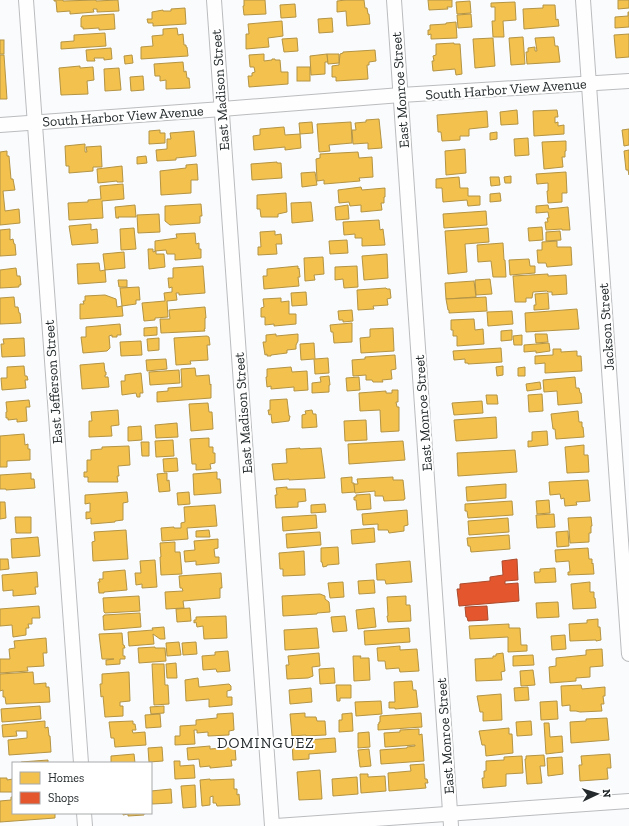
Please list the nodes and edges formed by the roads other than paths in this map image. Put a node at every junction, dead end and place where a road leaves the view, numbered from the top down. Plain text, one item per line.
1 (26, 0) edge
2 (214, 0) edge
3 (394, 0) edge
4 (583, 0) edge
5 (629, 81) edge
6 (589, 84) junction
7 (401, 95) junction
8 (222, 109) junction
9 (34, 122) junction
10 (0, 125) edge
11 (629, 654) edge
12 (81, 762) edge
13 (629, 801) edge
14 (84, 814) edge
15 (451, 820) edge
16 (85, 826) edge
17 (272, 826) edge
18 (276, 826) edge

1 - 9 street, East Jefferson Street
2 - 8 street, East Madison Street
3 - 7 street, East Monroe Street
4 - 6 street, Jackson Street
5 - 6 street, South Harbor View Avenue
6 - 7 street, South Harbor View Avenue
6 - 11 street, Jackson Street
7 - 8 street, South Harbor View Avenue
7 - 15 street, East Monroe Street
8 - 9 street, South Harbor View Avenue
8 - 17 street, East Madison Street
9 - 10 street, South Harbor View Avenue
9 - 12 street, East Jefferson Street
13 - 15 street
14 - 16 street
15 - 18 street

